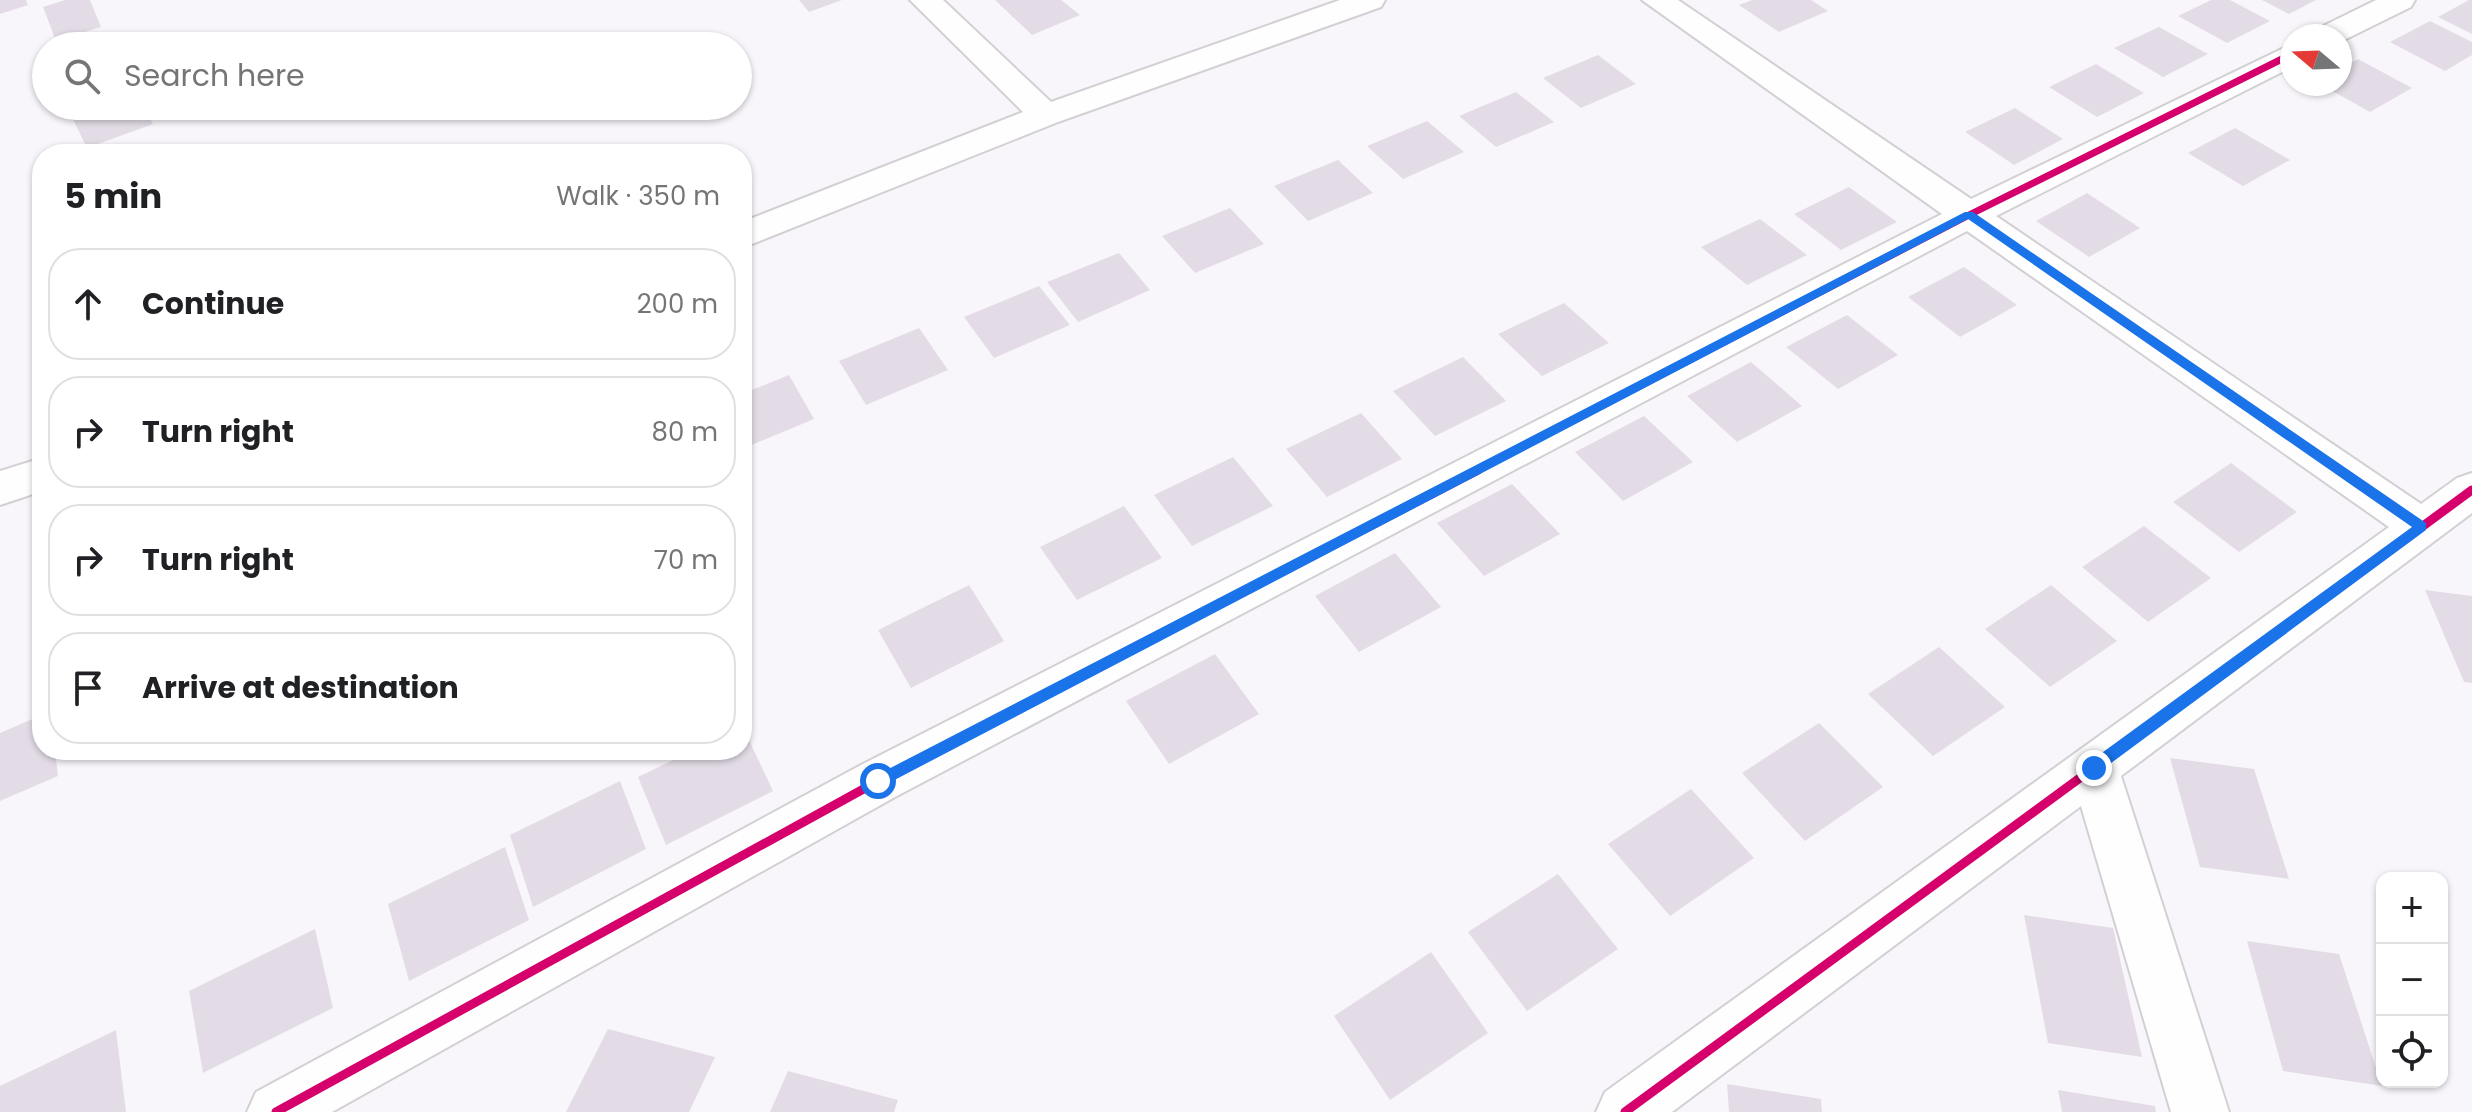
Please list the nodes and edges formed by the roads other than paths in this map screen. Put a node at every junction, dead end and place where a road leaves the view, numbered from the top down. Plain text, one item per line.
1 (925, 0) edge
2 (1370, 0) edge
3 (1657, 0) edge
4 (2400, 0) edge
5 (2352, 24) edge
6 (2280, 60) edge
7 (1046, 115) junction
8 (1969, 215) junction
9 (752, 232) edge
10 (32, 477) edge
11 (0, 488) edge
12 (2472, 490) edge
13 (2422, 527) junction
14 (2094, 768) junction
15 (276, 1112) edge
16 (1625, 1112) edge
17 (2200, 1112) edge

1 - 7 street
2 - 7 street
3 - 8 street
4 - 5 street
6 - 8 street
7 - 9 street
8 - 13 street
8 - 15 street
10 - 11 street
12 - 13 street
13 - 14 street
14 - 16 street
14 - 17 street

